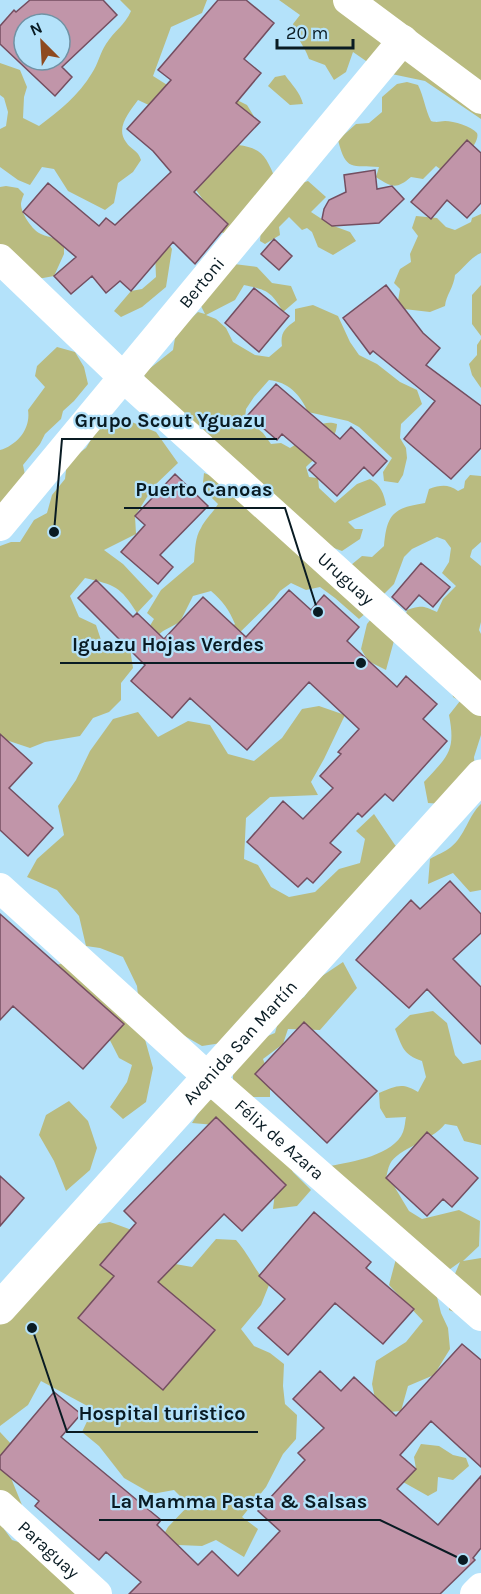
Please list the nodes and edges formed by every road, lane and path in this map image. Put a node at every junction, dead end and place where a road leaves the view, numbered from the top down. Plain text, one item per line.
1 (348, 0) edge
2 (403, 40) junction
3 (481, 99) edge
4 (0, 258) edge
5 (124, 378) junction
6 (0, 525) edge
7 (481, 701) edge
8 (481, 776) edge
9 (0, 888) edge
10 (209, 1078) junction
11 (0, 1308) edge
12 (481, 1316) edge
13 (0, 1504) edge
14 (481, 1588) edge
15 (97, 1594) edge
16 (475, 1594) edge

1 - 2 street
2 - 3 street
2 - 5 street, Bertoni
4 - 5 street, Uruguay
5 - 6 street, Bertoni
5 - 7 street, Uruguay
8 - 10 main road, Avenida San Martín
9 - 10 street, Félix de Azara
10 - 11 main road, Avenida San Martín
10 - 12 street, Félix de Azara
13 - 15 street, Paraguay
14 - 16 street

